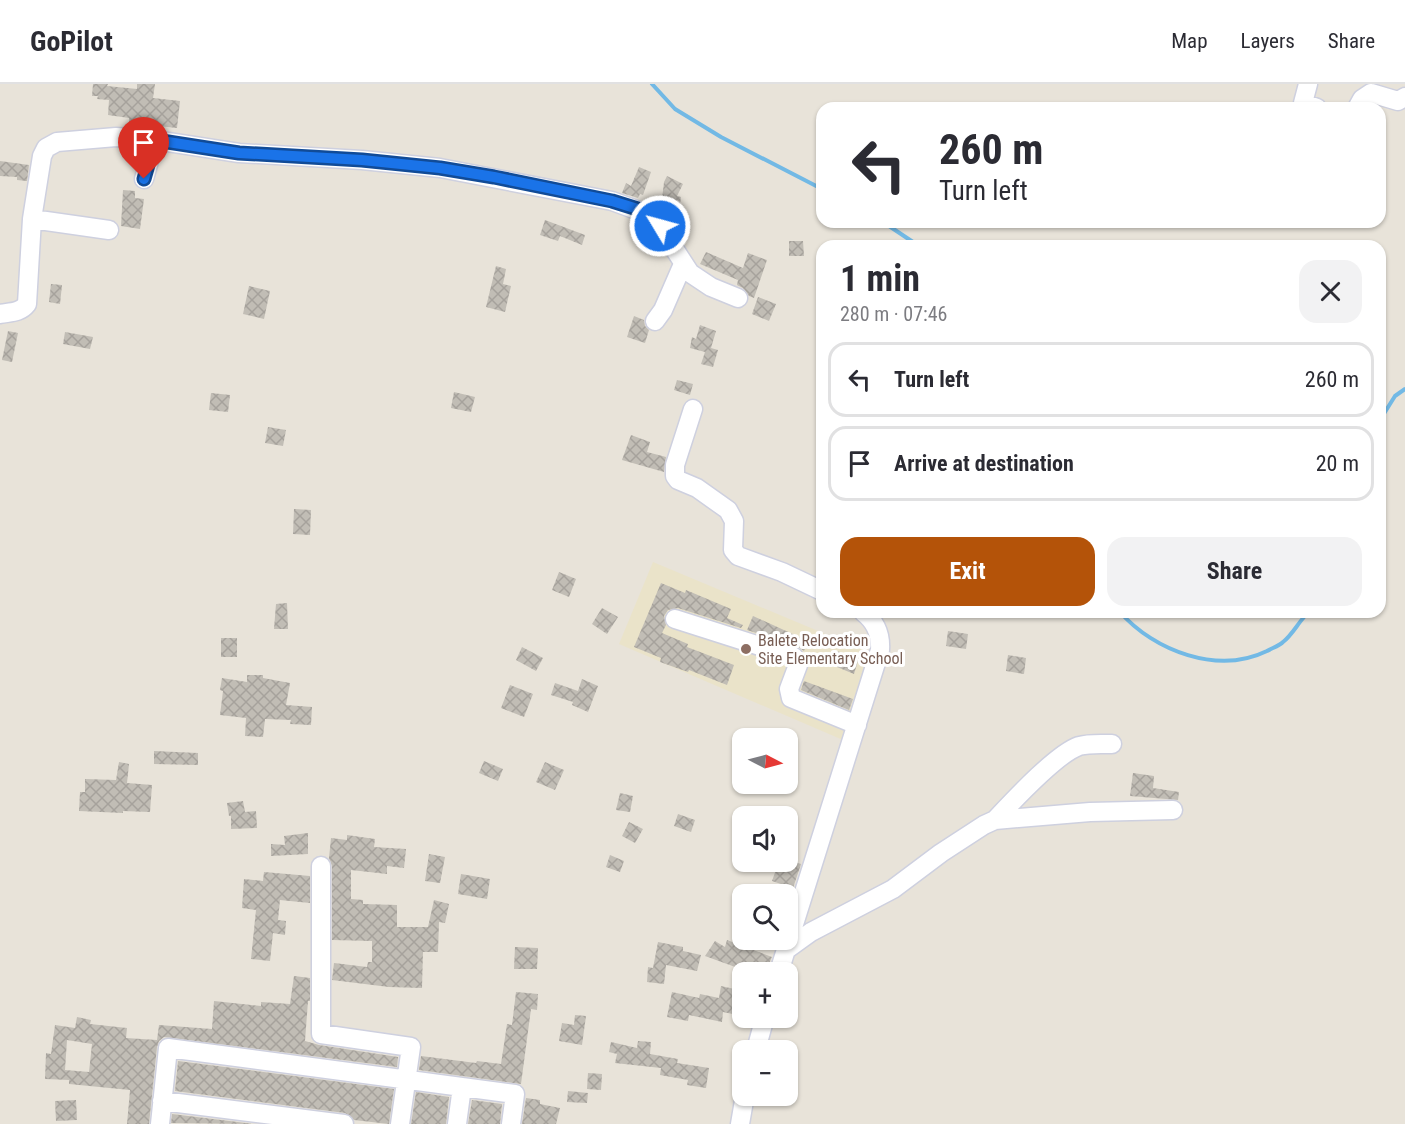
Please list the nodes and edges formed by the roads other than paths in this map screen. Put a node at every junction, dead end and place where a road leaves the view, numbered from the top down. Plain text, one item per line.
1 (1308, 84) edge
2 (1405, 97) edge
3 (1303, 102) edge
4 (1360, 102) edge
5 (155, 140) junction
6 (144, 179) dead end
7 (32, 219) junction
8 (109, 230) dead end
9 (683, 264) junction
10 (738, 298) dead end
11 (0, 314) edge
12 (655, 321) dead end
13 (693, 409) dead end
14 (816, 588) edge
15 (869, 618) edge
16 (675, 619) dead end
17 (857, 725) junction
18 (1112, 744) dead end
19 (1173, 810) dead end
20 (994, 820) junction
21 (321, 866) dead end
22 (798, 912) edge
23 (798, 941) edge
24 (786, 950) edge
25 (782, 962) edge
26 (407, 1080) junction
27 (462, 1087) junction
28 (162, 1101) junction
29 (743, 1106) edge
30 (160, 1124) edge
31 (344, 1124) edge
32 (400, 1124) edge
33 (457, 1124) edge
34 (511, 1124) edge
35 (740, 1124) edge

1 - 3 street
2 - 4 street
5 - 6 street
5 - 7 street
5 - 9 street
7 - 8 street
7 - 11 street
9 - 10 street
9 - 12 street
13 - 14 street
15 - 17 street
16 - 17 street
17 - 22 street
18 - 20 street
19 - 20 street
20 - 23 street
21 - 26 street
24 - 25 street
26 - 27 street
26 - 28 street
26 - 32 street
27 - 33 street
27 - 34 street
28 - 30 street
28 - 31 street
29 - 35 street

